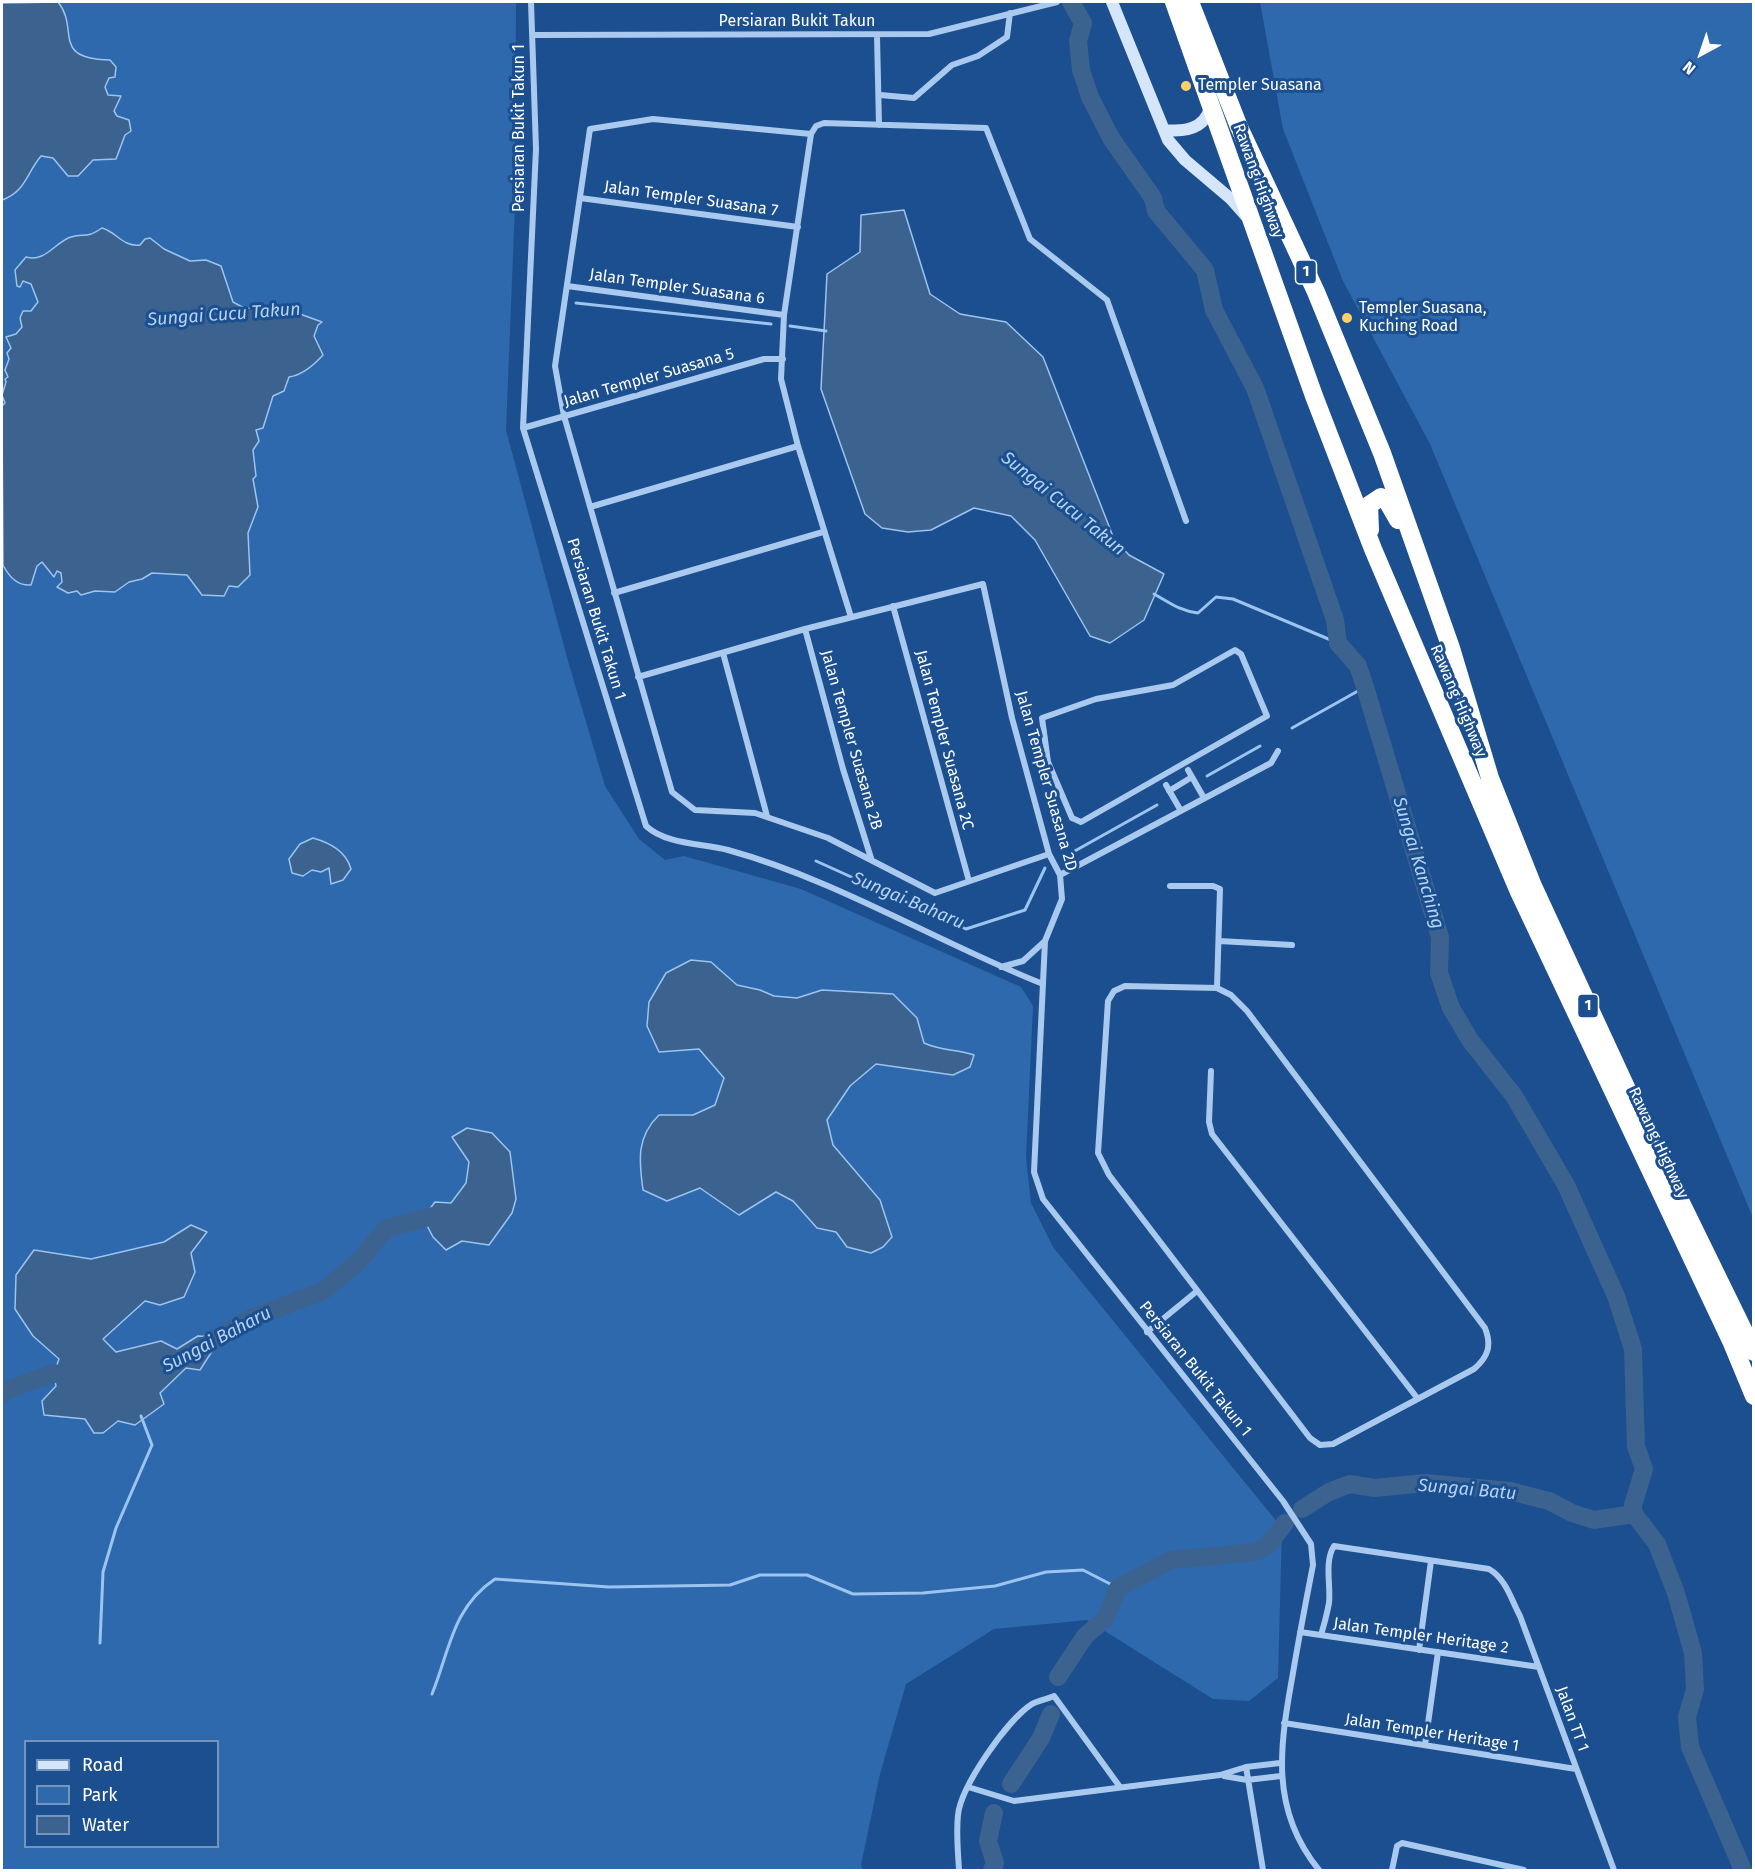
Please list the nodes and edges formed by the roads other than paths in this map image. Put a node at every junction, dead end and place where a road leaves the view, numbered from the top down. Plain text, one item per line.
1 (531, 2) edge
2 (1057, 2) edge
3 (1112, 2) edge
4 (1174, 2) edge
5 (1190, 2) edge
6 (1010, 13) junction
7 (534, 35) junction
8 (876, 36) junction
9 (880, 95) junction
10 (1210, 108) junction
11 (879, 125) junction
12 (1164, 130) junction
13 (811, 134) junction
14 (580, 198) junction
15 (798, 227) junction
16 (1256, 228) junction
17 (567, 286) junction
18 (784, 315) junction
19 (783, 359) junction
20 (564, 416) junction
21 (523, 428) junction
22 (798, 446) junction
23 (590, 507) junction
24 (1186, 521) dead end
25 (823, 532) junction
26 (1416, 545) junction
27 (1373, 549) junction
28 (614, 593) junction
29 (893, 606) junction
30 (851, 617) junction
31 (805, 629) junction
32 (723, 653) junction
33 (638, 677) junction
34 (1267, 716) joint
35 (1278, 751) dead end
36 (1188, 770) dead end
37 (1192, 777) junction
38 (1204, 798) junction
39 (1180, 811) junction
40 (766, 816) junction
41 (1049, 854) junction
42 (871, 858) junction
43 (1060, 875) junction
44 (969, 881) junction
45 (1170, 886) dead end
46 (1219, 941) junction
47 (1045, 942) junction
48 (1292, 945) dead end
49 (1000, 967) junction
50 (1042, 984) junction
51 (1217, 988) junction
52 (1211, 1071) dead end
53 (1197, 1291) junction
54 (1148, 1332) junction
55 (1754, 1352) edge
56 (1754, 1396) edge
57 (1418, 1399) junction
58 (1431, 1561) junction
59 (1300, 1632) junction
60 (1321, 1635) junction
61 (1419, 1650) junction
62 (1438, 1652) junction
63 (1539, 1667) junction
64 (1284, 1723) junction
65 (1425, 1746) junction
66 (1280, 1763) junction
67 (1246, 1767) junction
68 (1576, 1768) junction
69 (1220, 1775) junction
70 (1281, 1776) junction
71 (1247, 1780) junction
72 (968, 1787) junction
73 (1120, 1787) junction
74 (959, 1870) edge
75 (1263, 1870) edge
76 (1319, 1870) edge
77 (1392, 1870) edge
78 (1524, 1870) edge
79 (1614, 1870) edge

1 - 7 street, Persiaran Bukit Takun 1
2 - 6 street, Persiaran Bukit Takun
3 - 12 street
4 - 10 highway, Rawang Highway / 1
5 - 26 highway, Rawang Highway / 1
6 - 8 street, Persiaran Bukit Takun
6 - 9 street
7 - 8 street, Persiaran Bukit Takun
7 - 21 street, Persiaran Bukit Takun 1
8 - 9 street
9 - 11 street
10 - 12 street
10 - 16 highway, Rawang Highway / 1
11 - 13 street
11 - 24 street
12 - 16 street
13 - 14 street
13 - 15 street
14 - 15 street, Jalan Templer Suasana 7
14 - 17 street
15 - 18 street
16 - 27 highway, Rawang Highway / 1
17 - 18 street, Jalan Templer Suasana 6
17 - 20 street
18 - 19 street
19 - 20 street, Jalan Templer Suasana 5
19 - 22 street
20 - 21 street, Jalan Templer Suasana 5
20 - 23 street
21 - 49 street, Persiaran Bukit Takun 1
22 - 23 street
22 - 25 street
23 - 28 street
25 - 28 street
25 - 30 street
26 - 27 highway
26 - 55 highway, Rawang Highway / 1
27 - 56 highway, Rawang Highway / 1
28 - 33 street
29 - 30 street
29 - 41 street, Jalan Templer Suasana 2D
29 - 44 street, Jalan Templer Suasana 2C
30 - 31 street
31 - 32 street
31 - 42 street, Jalan Templer Suasana 2B
32 - 33 street
32 - 40 street
33 - 40 street
34 - 34 street
35 - 38 street
36 - 37 street
37 - 38 street
37 - 39 street
38 - 39 street
39 - 43 street
40 - 42 street
41 - 43 street, Jalan Templer Suasana 2D
41 - 44 street
42 - 44 street
43 - 47 street, Jalan Templer Suasana 2D
45 - 46 street
46 - 48 street
46 - 51 street
47 - 49 street
47 - 50 street, Jalan Templer Suasana 2D
49 - 50 street, Persiaran Bukit Takun 1
50 - 54 street, Persiaran Bukit Takun 1
51 - 53 street
51 - 57 street
52 - 57 street
53 - 54 street
53 - 57 street
54 - 59 street, Persiaran Bukit Takun 1
58 - 60 street
58 - 61 street
58 - 63 street, Jalan TT 1
59 - 60 street, Jalan Templer Heritage 2
59 - 64 street, Persiaran Bukit Takun 1
60 - 61 street, Jalan Templer Heritage 2
61 - 62 street, Jalan Templer Heritage 2
62 - 63 street, Jalan Templer Heritage 2
62 - 65 street
63 - 68 street, Jalan TT 1
64 - 65 street, Jalan Templer Heritage 1
64 - 66 street, Persiaran Bukit Takun 1
65 - 68 street, Jalan Templer Heritage 1
66 - 67 street
66 - 70 street, Persiaran Bukit Takun 1
67 - 69 street
67 - 71 street
68 - 79 street, Jalan TT 1
69 - 71 street
69 - 73 street
70 - 71 street
70 - 76 street, Persiaran Bukit Takun 1
71 - 75 street
72 - 73 street
72 - 73 street
72 - 74 street
77 - 78 street

